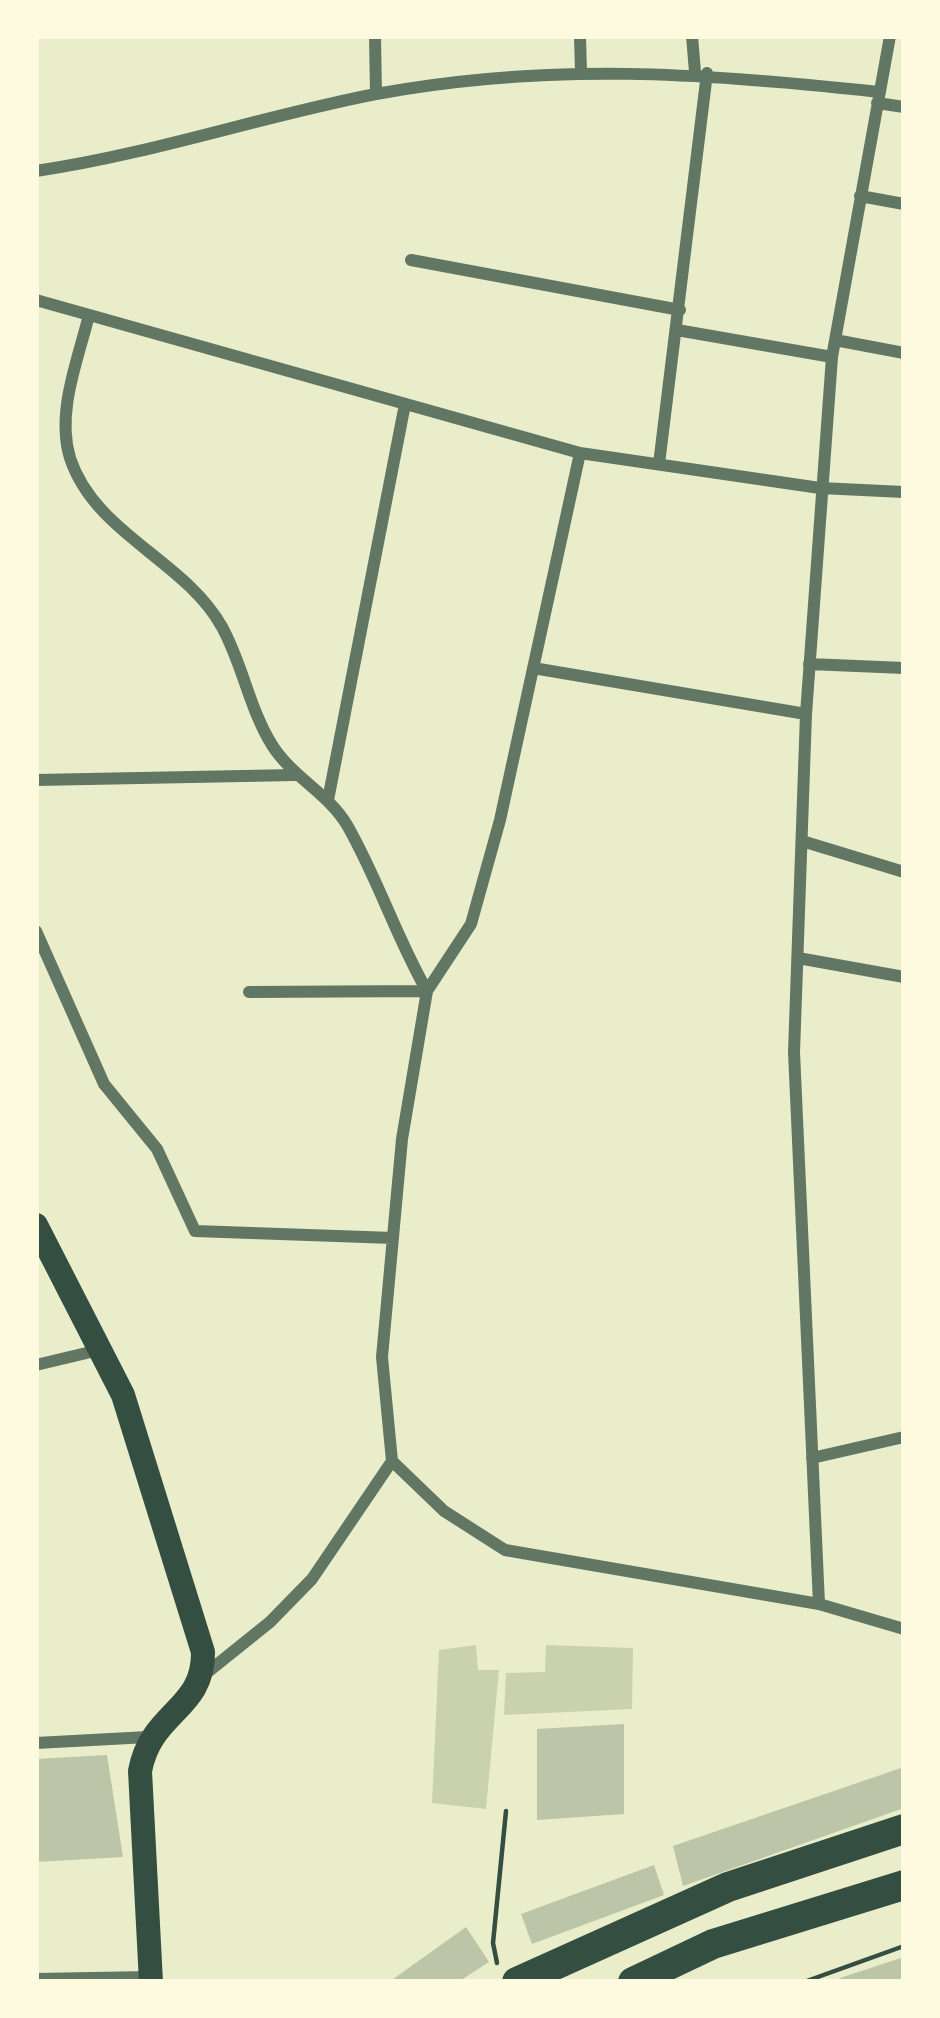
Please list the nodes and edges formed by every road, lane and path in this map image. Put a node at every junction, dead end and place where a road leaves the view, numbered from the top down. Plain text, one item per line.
1 (375, 36) edge
2 (580, 36) edge
3 (692, 36) edge
4 (890, 36) edge
5 (701, 72) junction
6 (581, 73) junction
7 (376, 94) junction
8 (878, 98) junction
9 (904, 107) edge
10 (36, 171) edge
11 (860, 196) junction
12 (904, 204) edge
13 (411, 260) dead end
14 (36, 300) edge
15 (680, 310) junction
16 (89, 315) junction
17 (677, 330) junction
18 (835, 340) junction
19 (904, 352) edge
20 (832, 357) junction
21 (405, 404) junction
22 (580, 453) junction
23 (659, 464) junction
24 (820, 488) junction
25 (904, 492) edge
26 (809, 664) junction
27 (533, 668) junction
28 (904, 668) edge
29 (806, 714) junction
30 (295, 775) junction
31 (36, 780) edge
32 (328, 800) junction
33 (802, 841) junction
34 (904, 872) edge
35 (36, 932) edge
36 (797, 958) junction
37 (904, 977) edge
38 (427, 991) junction
39 (249, 992) dead end
40 (36, 1225) edge
41 (393, 1238) junction
42 (103, 1349) junction
43 (36, 1365) edge
44 (904, 1437) edge
45 (812, 1458) junction
46 (392, 1461) junction
47 (819, 1604) junction
48 (904, 1629) edge
49 (201, 1677) junction
50 (148, 1737) junction
51 (36, 1743) edge
52 (506, 1811) dead end
53 (904, 1829) edge
54 (904, 1885) edge
55 (904, 1946) edge
56 (507, 1973) edge
57 (36, 1979) edge
58 (151, 1979) edge
59 (633, 1982) edge
60 (803, 1982) edge

1 - 7 street
2 - 6 street
3 - 5 street
4 - 8 street
5 - 6 street
5 - 8 street
5 - 15 street
6 - 7 street
7 - 10 street
8 - 9 street
8 - 11 street
11 - 12 street
11 - 18 street
13 - 15 street
14 - 16 street
15 - 17 street
16 - 21 street
16 - 30 street
17 - 20 street
17 - 23 street
18 - 19 street
18 - 20 street
20 - 24 street
21 - 22 street
21 - 32 street
22 - 23 street
22 - 27 street
23 - 24 street
24 - 25 street
24 - 26 street
26 - 28 street
26 - 29 street
27 - 29 street
27 - 38 street
29 - 33 street
30 - 31 street
30 - 32 street
32 - 38 street
33 - 34 street
33 - 36 street
35 - 41 street
36 - 37 street
36 - 45 street
38 - 39 street
38 - 41 street
40 - 42 main road
41 - 46 street
42 - 43 street
42 - 49 main road
44 - 45 street
45 - 47 street
46 - 47 street
46 - 49 street
47 - 48 street
49 - 50 main road
50 - 51 street
50 - 58 main road
52 - 56 path
53 - 56 highway
54 - 59 highway
55 - 60 path
57 - 58 street

